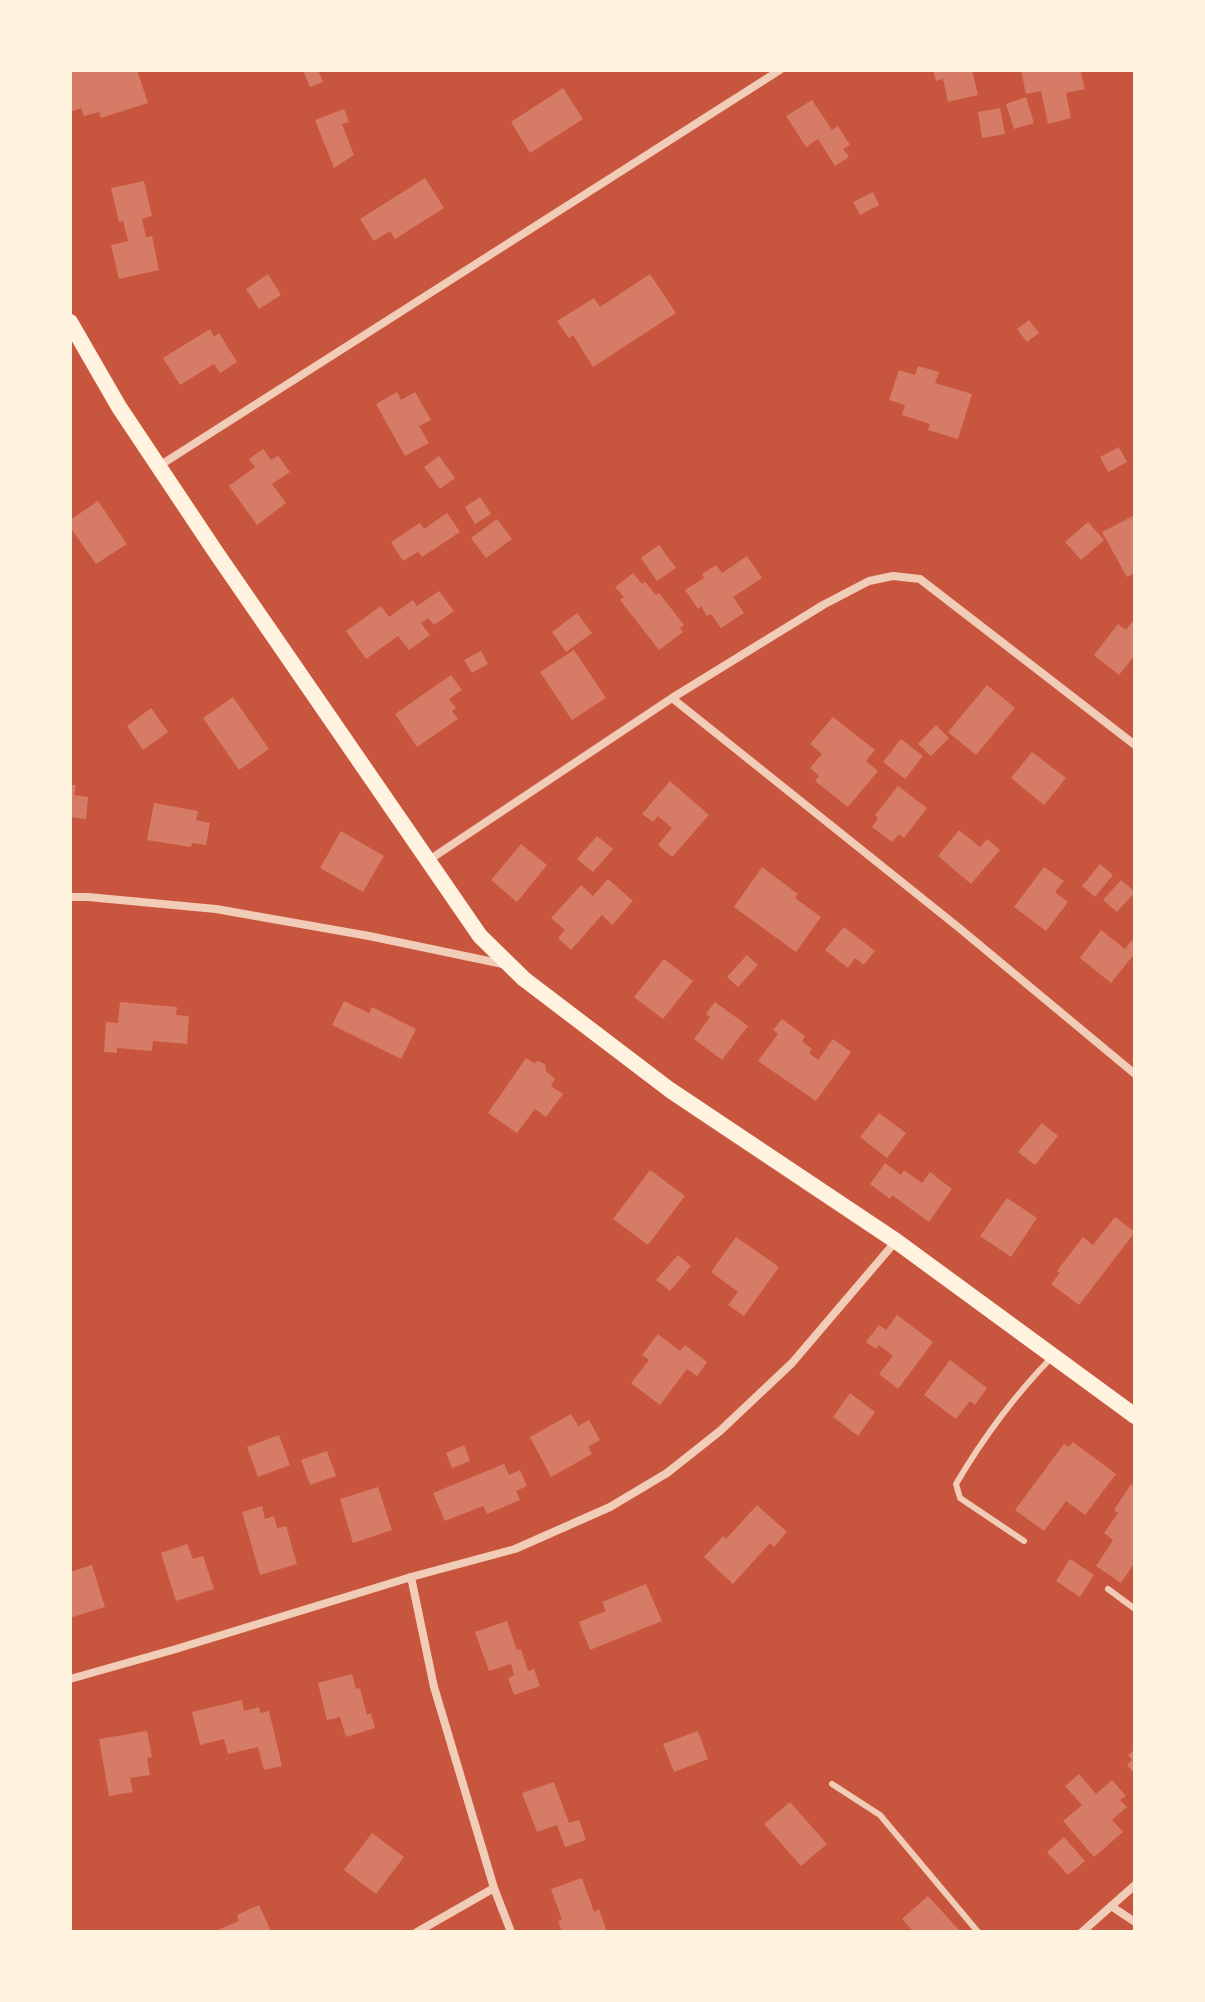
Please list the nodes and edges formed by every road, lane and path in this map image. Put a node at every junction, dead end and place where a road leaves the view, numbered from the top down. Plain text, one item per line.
1 (764, 70) edge
2 (780, 70) edge
3 (763, 80) junction
4 (70, 322) edge
5 (159, 466) junction
6 (672, 698) junction
7 (1135, 745) edge
8 (429, 860) junction
9 (70, 897) edge
10 (507, 965) junction
11 (1135, 1074) edge
12 (896, 1241) junction
13 (1052, 1357) junction
14 (1135, 1416) edge
15 (1024, 1541) dead end
16 (411, 1577) junction
17 (1108, 1589) dead end
18 (1135, 1609) edge
19 (70, 1679) edge
20 (832, 1784) dead end
21 (1135, 1885) edge
22 (494, 1888) junction
23 (1111, 1906) junction
24 (1135, 1922) edge
25 (417, 1932) edge
26 (511, 1932) edge
27 (978, 1932) edge
28 (1082, 1932) edge

1 - 3 street
2 - 3 street
3 - 5 street
4 - 5 main road
5 - 8 main road
6 - 7 street
6 - 8 street
6 - 11 street
8 - 10 main road
9 - 10 street
10 - 12 main road
12 - 13 main road
12 - 16 street
13 - 14 main road
13 - 15 lane
16 - 19 street
16 - 22 street
17 - 18 lane
20 - 27 lane
21 - 23 street
22 - 25 street
22 - 26 street
23 - 24 street
23 - 28 street

